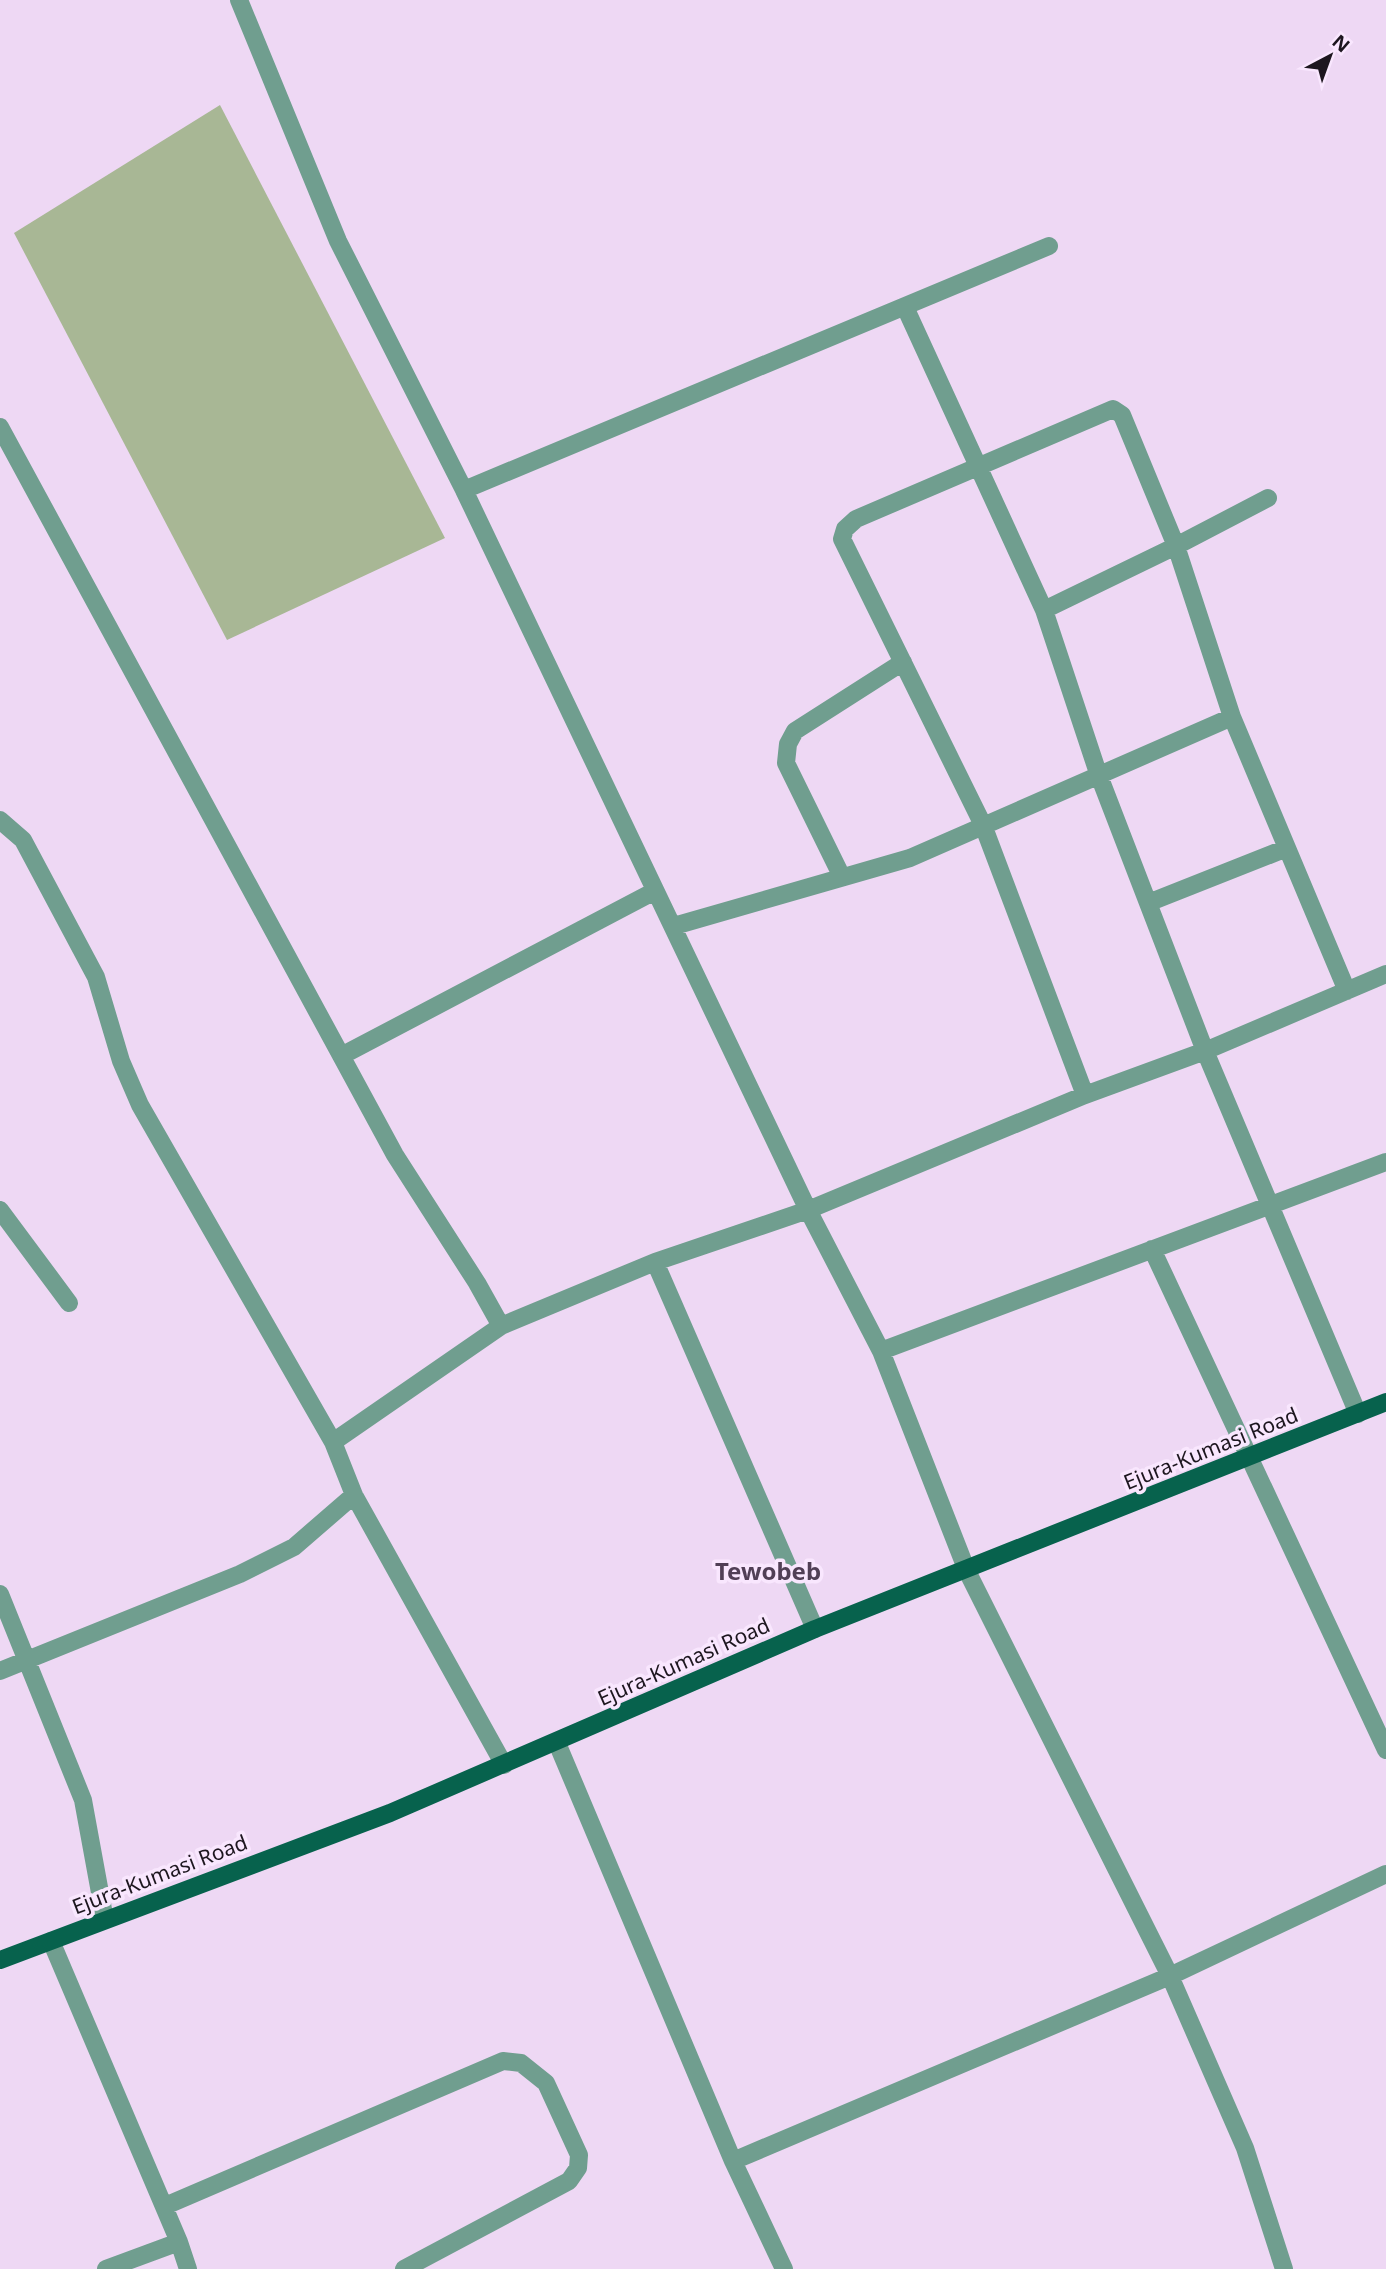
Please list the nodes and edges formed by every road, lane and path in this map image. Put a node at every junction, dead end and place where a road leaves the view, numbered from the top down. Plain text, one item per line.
1 (239, 0) edge
2 (1049, 246) dead end
3 (905, 307) junction
4 (0, 427) edge
5 (978, 469) junction
6 (464, 490) junction
7 (1268, 498) dead end
8 (1176, 546) junction
9 (1044, 610) junction
10 (903, 662) junction
11 (1232, 717) junction
12 (1098, 773) junction
13 (0, 820) edge
14 (983, 825) junction
15 (1287, 848) junction
16 (842, 877) junction
17 (653, 892) junction
18 (1147, 903) junction
19 (674, 926) junction
20 (1386, 974) edge
21 (1347, 991) junction
22 (1205, 1051) junction
23 (343, 1055) junction
24 (1086, 1095) junction
25 (1386, 1162) edge
26 (1271, 1205) junction
27 (0, 1209) edge
28 (808, 1210) junction
29 (1152, 1249) junction
30 (655, 1262) junction
31 (69, 1303) dead end
32 (501, 1326) junction
33 (881, 1351) junction
34 (1386, 1402) edge
35 (1358, 1414) junction
36 (333, 1442) junction
37 (1248, 1459) junction
38 (354, 1495) junction
39 (967, 1571) junction
40 (0, 1594) edge
41 (816, 1629) junction
42 (27, 1660) junction
43 (0, 1671) edge
44 (557, 1743) junction
45 (1386, 1750) edge
46 (505, 1765) junction
47 (1386, 1874) edge
48 (105, 1920) junction
49 (51, 1941) junction
50 (0, 1960) edge
51 (1170, 1976) junction
52 (733, 2161) junction
53 (165, 2206) junction
54 (180, 2242) junction
55 (106, 2269) edge
56 (188, 2269) edge
57 (404, 2269) edge
58 (783, 2269) edge
59 (1284, 2269) edge

1 - 6 street
2 - 3 street
3 - 5 street
3 - 6 street
4 - 23 street
5 - 8 street
5 - 9 street
5 - 10 street
6 - 17 street
7 - 8 street
8 - 9 street
8 - 11 street
9 - 12 street
10 - 14 street
10 - 16 street
11 - 12 street
11 - 15 street
12 - 14 street
12 - 18 street
13 - 36 street
14 - 16 street
14 - 24 street
15 - 18 street
15 - 21 street
16 - 19 street
17 - 19 street
17 - 23 street
18 - 22 street
19 - 28 street
20 - 21 street
21 - 22 street
22 - 24 street
22 - 26 street
23 - 32 street
24 - 28 street
25 - 26 street
26 - 29 street
26 - 35 street
27 - 31 street
28 - 30 street
28 - 33 street
29 - 33 street
29 - 37 street
30 - 32 street
30 - 41 street
32 - 36 street
33 - 39 street
34 - 35 main road, Ejura-Kumasi Road
35 - 37 main road, Ejura-Kumasi Road
36 - 38 street
37 - 39 main road, Ejura-Kumasi Road
37 - 45 street
38 - 42 street
38 - 46 street
39 - 41 main road, Ejura-Kumasi Road
39 - 51 street
40 - 42 street
41 - 44 main road, Ejura-Kumasi Road
42 - 43 street
42 - 48 street
44 - 46 main road, Ejura-Kumasi Road
44 - 52 street
46 - 48 main road, Ejura-Kumasi Road
47 - 51 street
48 - 49 main road, Ejura-Kumasi Road
49 - 50 main road, Ejura-Kumasi Road
49 - 53 street
51 - 52 street
51 - 59 street
52 - 58 street
53 - 54 street
53 - 57 street
54 - 55 street
54 - 56 street

